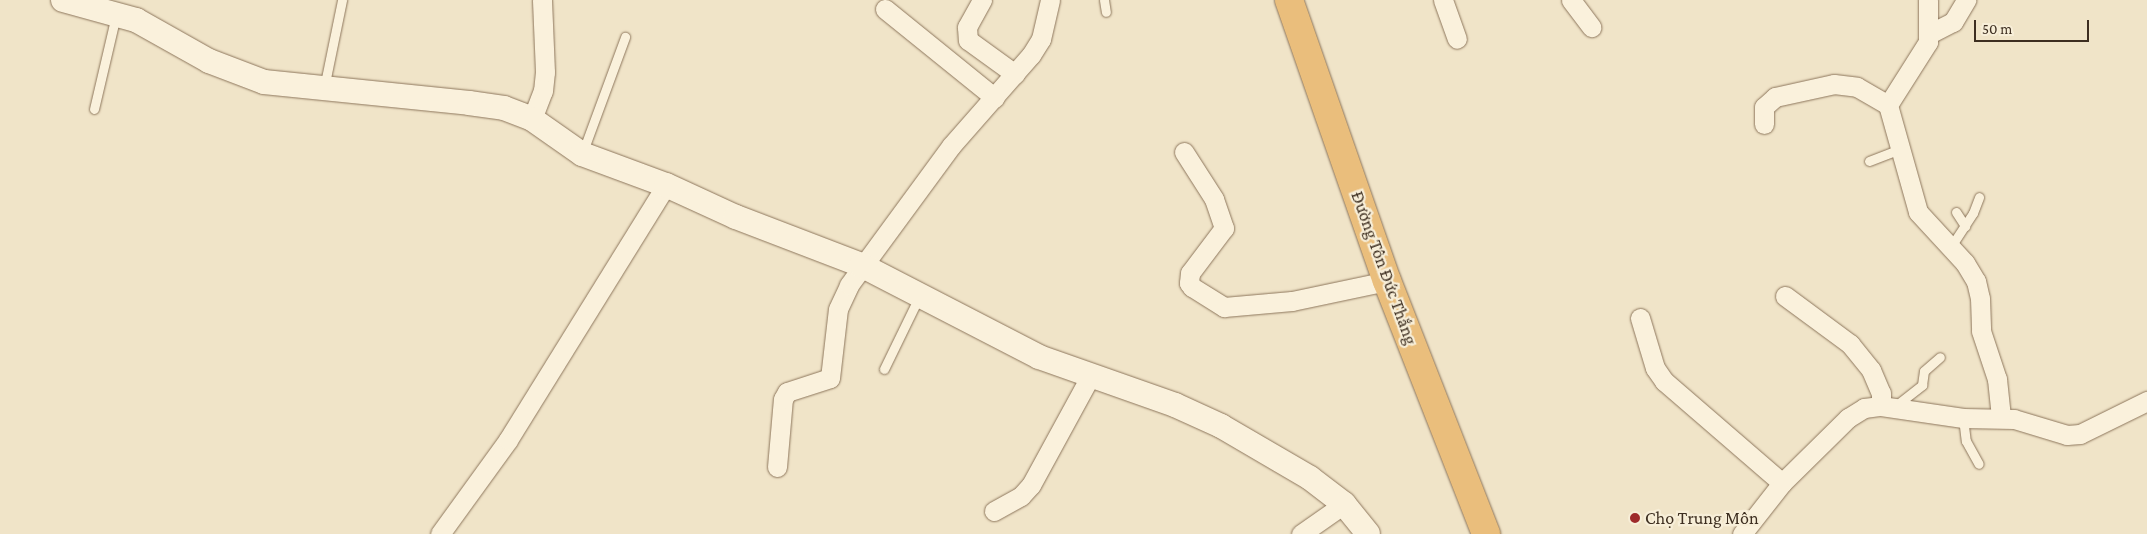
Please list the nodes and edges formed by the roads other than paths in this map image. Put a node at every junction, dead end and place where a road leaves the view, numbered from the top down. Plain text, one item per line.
1 (63, 0) edge
2 (342, 0) edge
3 (542, 0) edge
4 (982, 0) edge
5 (1050, 0) edge
6 (1104, 0) edge
7 (1289, 0) edge
8 (1443, 0) edge
9 (1571, 0) edge
10 (1928, 0) edge
11 (1966, 0) edge
12 (104, 7) edge
13 (885, 9) dead end
14 (1106, 12) dead end
15 (1591, 27) dead end
16 (1931, 33) junction
17 (625, 38) dead end
18 (1458, 38) dead end
19 (1015, 74) junction
20 (324, 88) junction
21 (995, 98) junction
22 (1888, 105) junction
23 (94, 109) dead end
24 (532, 119) junction
25 (1764, 124) dead end
26 (1901, 149) junction
27 (1184, 152) dead end
28 (582, 154) junction
29 (1869, 161) dead end
30 (666, 184) junction
31 (1979, 197) dead end
32 (1956, 212) dead end
33 (1965, 226) junction
34 (1950, 248) junction
35 (861, 265) junction
36 (1387, 281) junction
37 (920, 295) junction
38 (1785, 296) dead end
39 (1640, 318) dead end
40 (1940, 357) dead end
41 (884, 369) dead end
42 (1091, 375) junction
43 (1887, 406) junction
44 (2145, 406) edge
45 (2002, 417) junction
46 (1963, 418) junction
47 (1979, 464) dead end
48 (777, 467) dead end
49 (1782, 483) junction
50 (1344, 504) junction
51 (994, 511) dead end
52 (440, 534) edge
53 (1301, 534) edge
54 (1368, 534) edge
55 (1486, 534) edge
56 (1742, 534) edge

1 - 12 street
2 - 20 lane
3 - 24 street
4 - 19 street
5 - 19 street
6 - 14 lane
7 - 36 highway, Đường Tôn Đức Thắng
8 - 18 street
9 - 15 street
10 - 16 street
11 - 16 street
12 - 20 street
12 - 23 lane
13 - 21 street
16 - 22 street
17 - 28 lane
19 - 21 street
20 - 24 street
21 - 35 street
22 - 25 street
22 - 26 street
24 - 28 street
26 - 29 lane
26 - 34 street
27 - 36 street
28 - 30 street
30 - 35 street
30 - 52 street
31 - 33 lane
32 - 33 lane
33 - 34 lane
34 - 45 street
35 - 37 street
35 - 48 street
36 - 55 highway, Đường Tôn Đức Thắng
37 - 41 lane
37 - 42 street
38 - 43 street
39 - 49 street
40 - 43 lane
42 - 50 street
42 - 51 street
43 - 46 street
43 - 49 street
44 - 45 street
45 - 46 street
46 - 47 lane
49 - 56 street
50 - 53 street
50 - 54 street

